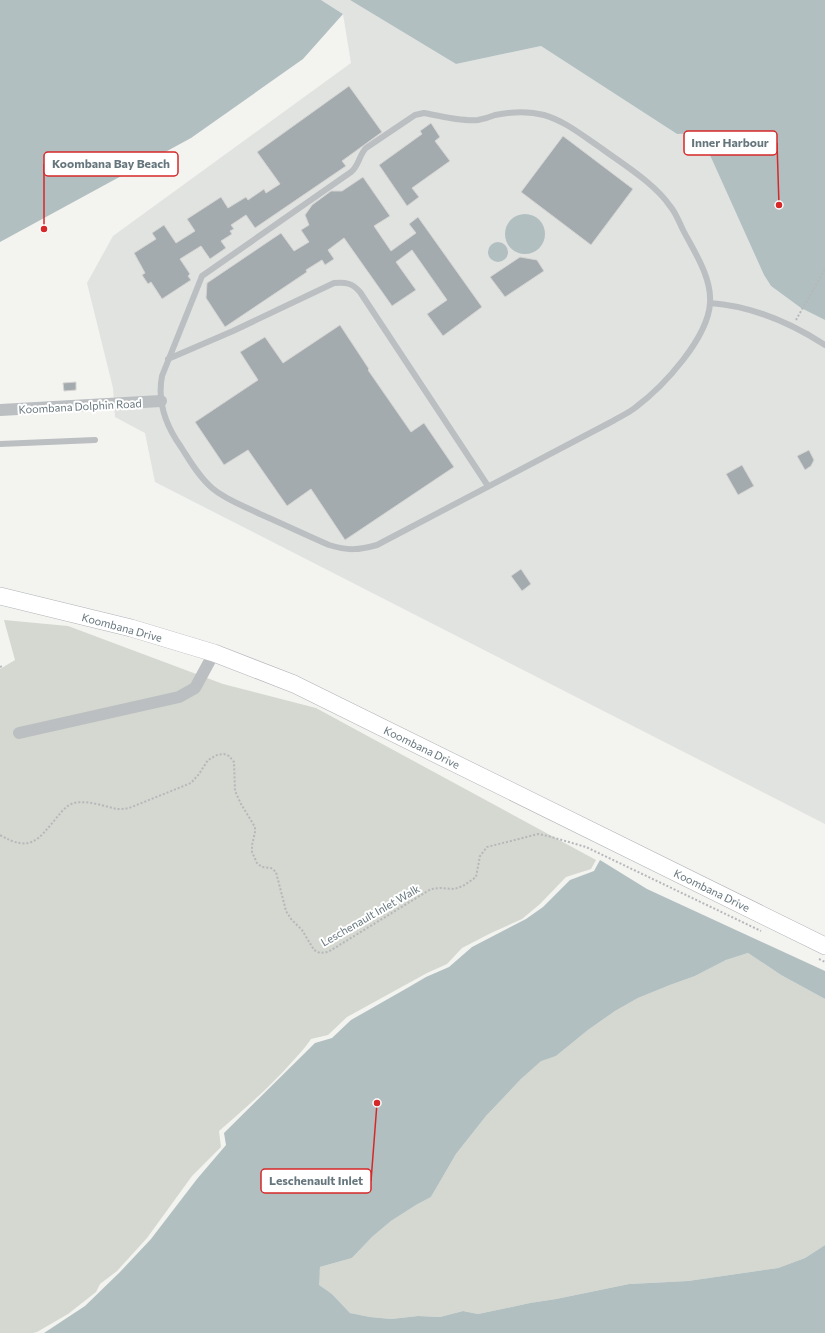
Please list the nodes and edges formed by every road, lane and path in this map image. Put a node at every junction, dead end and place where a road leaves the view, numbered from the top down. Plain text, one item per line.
1 (825, 269) edge
2 (710, 303) junction
3 (798, 316) dead end
4 (825, 345) edge
5 (168, 359) junction
6 (161, 401) junction
7 (0, 410) edge
8 (95, 440) dead end
9 (0, 444) edge
10 (488, 486) junction
11 (0, 596) edge
12 (214, 653) junction
13 (19, 732) dead end
14 (0, 835) edge
15 (768, 934) dead end
16 (821, 952) edge
17 (825, 962) edge

1 - 3 path
2 - 4 lane
2 - 5 lane
2 - 10 lane
5 - 6 lane
5 - 10 lane
6 - 7 street, Koombana Dolphin Road
6 - 10 lane
8 - 9 lane
11 - 12 main road, Koombana Drive
12 - 13 street
12 - 16 main road, Koombana Drive
14 - 15 path, Leschenault Inlet Walk
16 - 17 path

